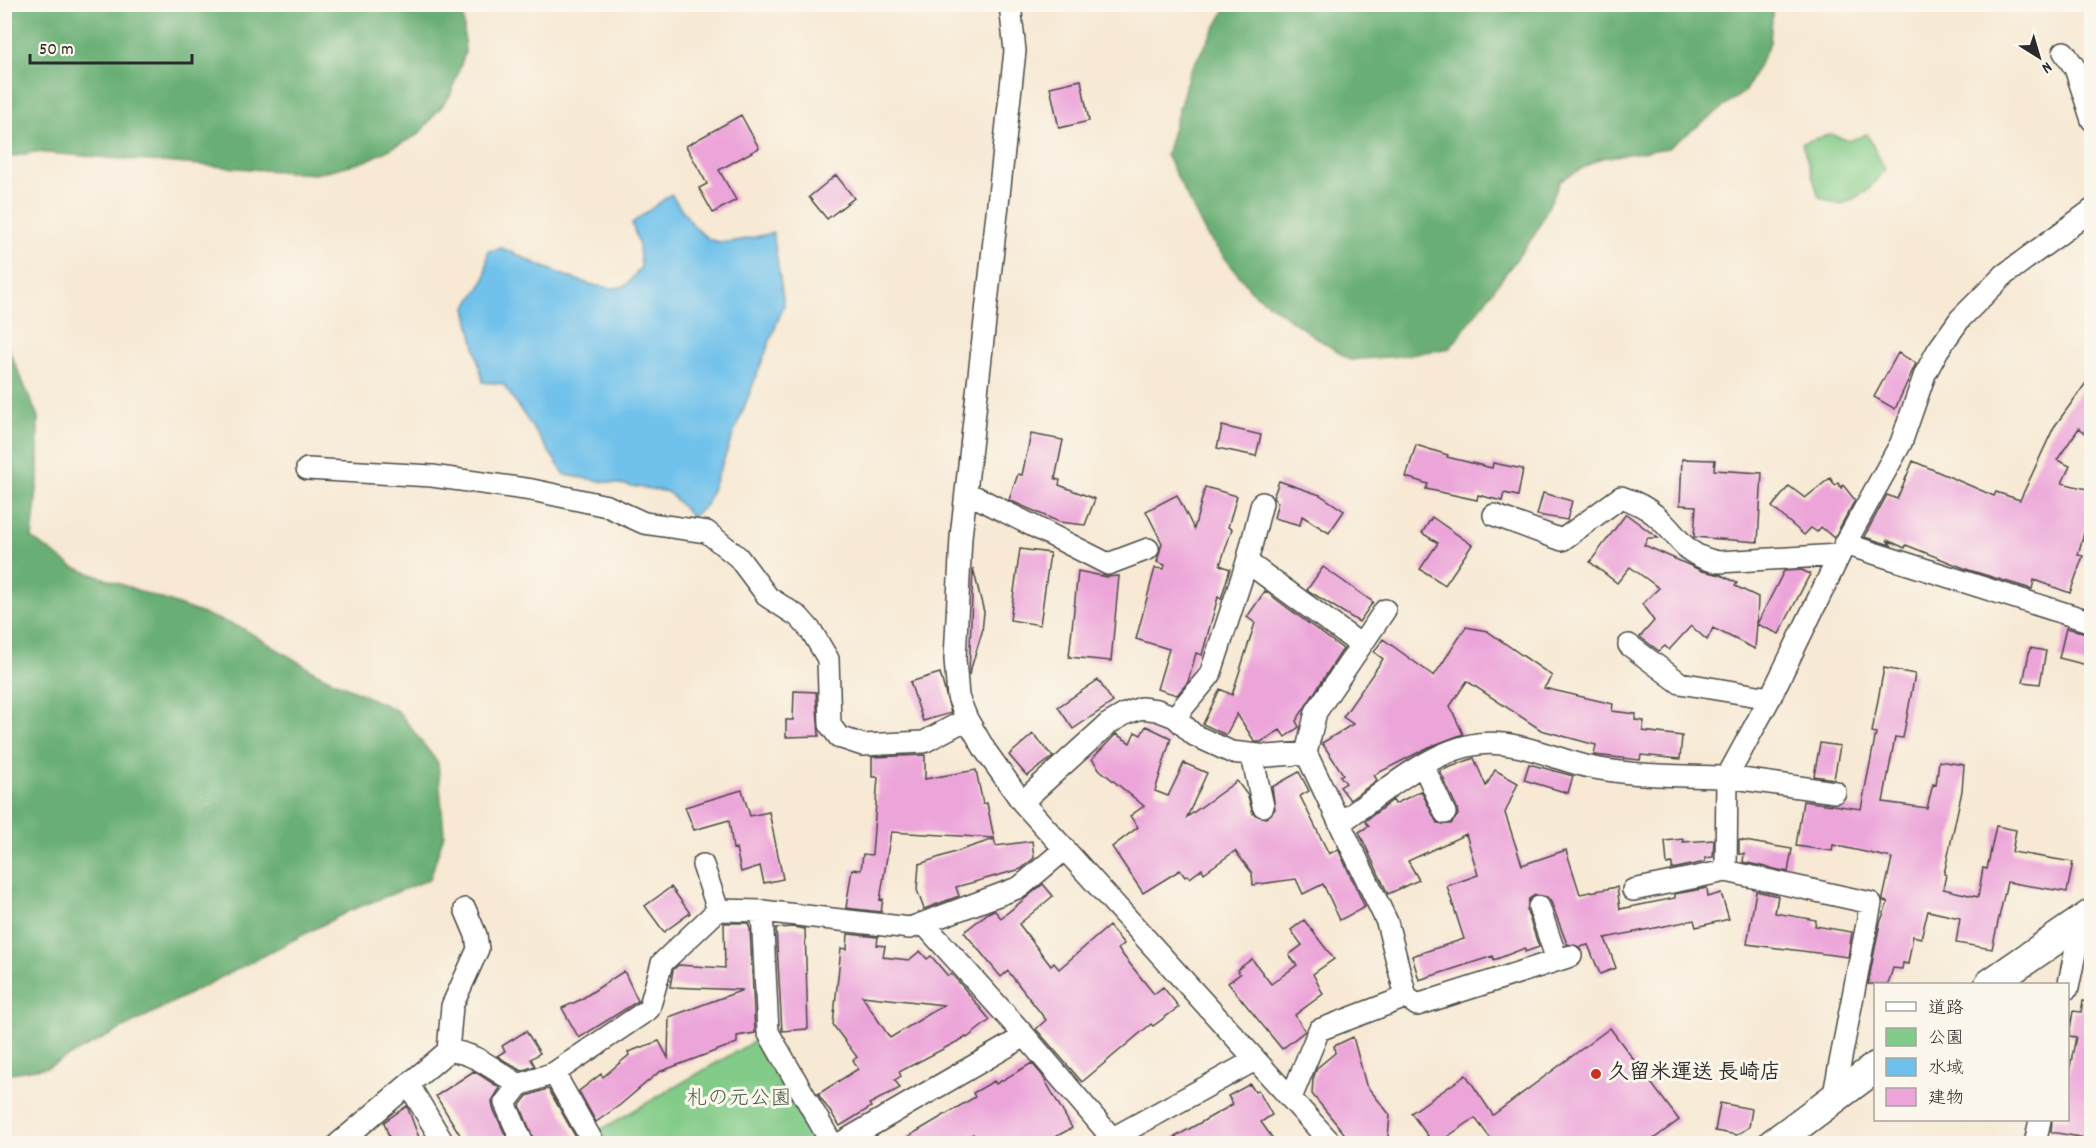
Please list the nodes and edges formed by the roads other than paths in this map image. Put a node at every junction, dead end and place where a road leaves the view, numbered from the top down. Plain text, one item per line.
1 (1010, 4) edge
2 (2064, 52) dead end
3 (2091, 120) edge
4 (2088, 220) edge
5 (307, 469) dead end
6 (966, 492) junction
7 (1262, 503) dead end
8 (1494, 515) dead end
9 (1148, 549) dead end
10 (1842, 549) junction
11 (1247, 562) junction
12 (1385, 610) dead end
13 (2091, 622) edge
14 (1361, 645) junction
15 (1629, 645) dead end
16 (1770, 698) junction
17 (1176, 717) junction
18 (967, 719) junction
19 (1306, 753) junction
20 (1252, 756) junction
21 (1423, 765) junction
22 (1727, 777) junction
23 (1835, 792) dead end
24 (1023, 802) junction
25 (1263, 806) dead end
26 (1444, 813) dead end
27 (1340, 823) junction
28 (1065, 849) junction
29 (703, 865) dead end
30 (1726, 871) junction
31 (1633, 890) dead end
32 (1539, 907) dead end
33 (465, 909) dead end
34 (718, 910) junction
35 (762, 911) junction
36 (2087, 917) edge
37 (924, 924) junction
38 (1991, 983) edge
39 (2068, 983) edge
40 (1406, 997) junction
41 (1025, 1036) junction
42 (448, 1052) junction
43 (1255, 1060) junction
44 (1874, 1068) edge
45 (554, 1073) junction
46 (519, 1084) junction
47 (409, 1085) junction
48 (1292, 1098) junction
49 (1833, 1099) junction
50 (2040, 1121) edge
51 (1107, 1141) edge
52 (338, 1143) edge
53 (444, 1143) edge
54 (523, 1143) edge
55 (594, 1143) edge
56 (832, 1143) edge
57 (839, 1143) edge
58 (1332, 1143) edge
59 (1773, 1143) edge
60 (2035, 1143) edge

1 - 6 street
2 - 3 street
4 - 10 street
5 - 18 street
6 - 9 street
6 - 18 street
7 - 11 street
8 - 10 street
10 - 13 street
10 - 16 street
11 - 14 street
11 - 17 street
12 - 14 street
14 - 19 street
15 - 16 street
16 - 22 street
17 - 20 street
17 - 24 street
18 - 24 street
19 - 20 street
19 - 27 street
20 - 25 street
21 - 22 street
21 - 26 street
21 - 27 street
22 - 23 street
22 - 30 street
24 - 28 street
27 - 40 street
28 - 37 street
28 - 43 street
29 - 34 street
30 - 31 street
30 - 49 street
32 - 40 street
33 - 42 street
34 - 35 street
34 - 45 street
35 - 37 street
35 - 56 street
36 - 38 highway
36 - 39 street
37 - 41 street
40 - 48 street
41 - 51 street
41 - 57 street
42 - 46 street
42 - 47 street
43 - 48 street
43 - 51 street
44 - 49 highway
45 - 46 street
45 - 55 street
46 - 54 street
47 - 52 street
47 - 53 street
48 - 58 street
49 - 59 highway
50 - 60 street

